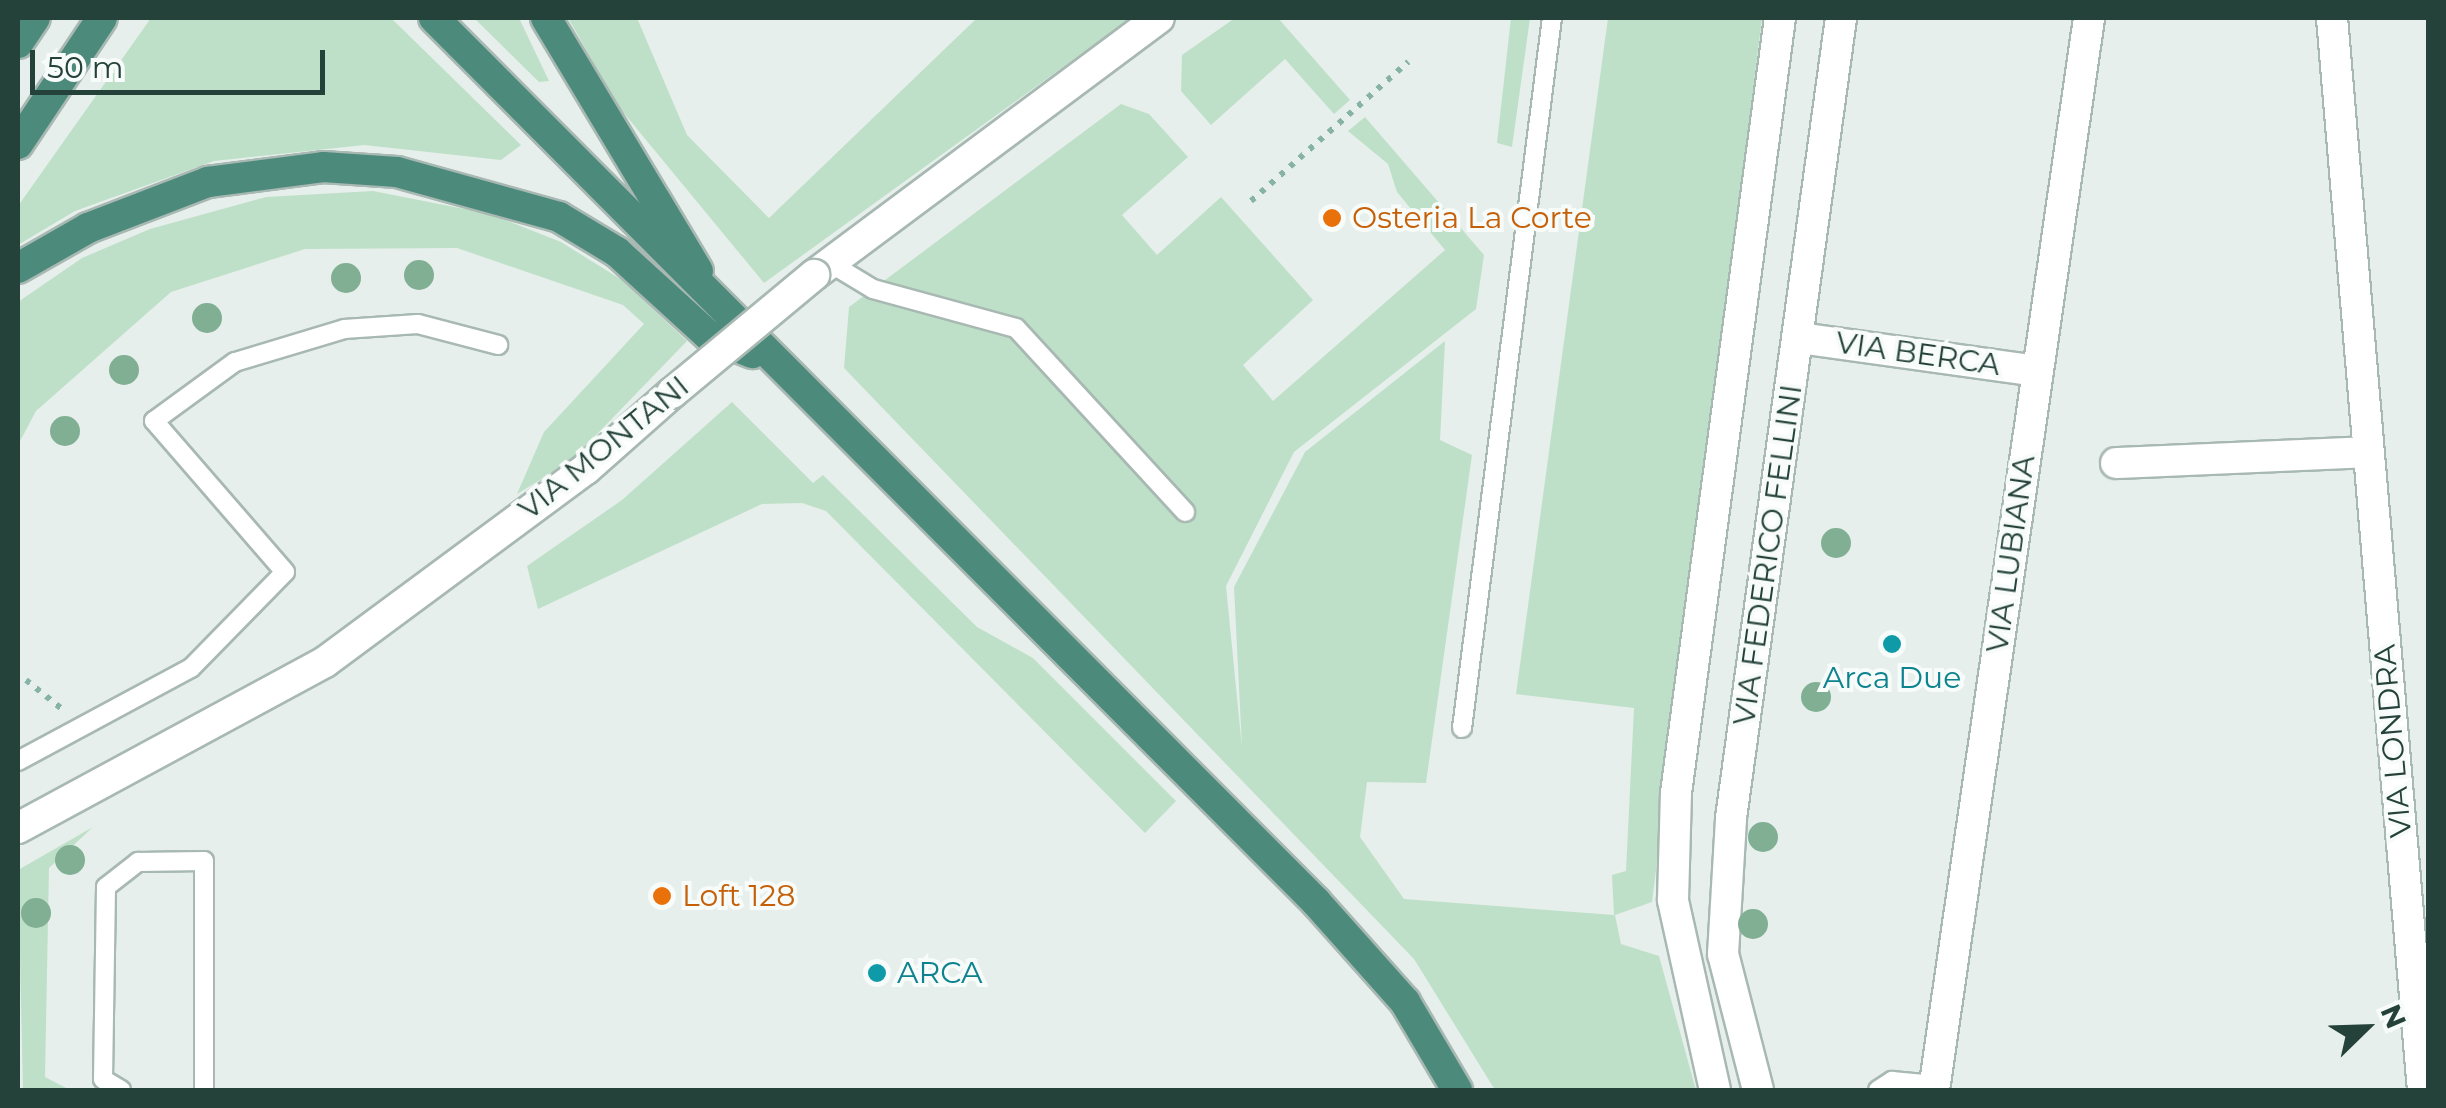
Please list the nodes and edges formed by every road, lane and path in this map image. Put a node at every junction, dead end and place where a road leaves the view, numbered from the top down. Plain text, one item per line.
1 (35, 18) edge
2 (102, 18) edge
3 (434, 18) edge
4 (546, 18) edge
5 (1159, 18) edge
6 (1552, 18) edge
7 (1780, 18) edge
8 (1841, 18) edge
9 (2089, 18) edge
10 (2332, 18) edge
11 (18, 43) edge
12 (1408, 62) dead end
13 (18, 144) edge
14 (1252, 201) dead end
15 (18, 268) edge
16 (822, 269) junction
17 (710, 296) junction
18 (1799, 338) junction
19 (498, 345) dead end
20 (781, 366) junction
21 (2038, 371) junction
22 (2368, 452) junction
23 (2116, 463) dead end
24 (1185, 512) dead end
25 (26, 680) dead end
26 (80, 728) junction
27 (1462, 728) dead end
28 (18, 762) edge
29 (18, 828) edge
30 (1934, 1088) edge
31 (121, 1090) edge
32 (204, 1090) edge
33 (1456, 1090) edge
34 (1715, 1090) edge
35 (1758, 1090) edge
36 (1878, 1090) edge
37 (2423, 1090) edge

1 - 11 highway
2 - 13 highway
3 - 17 highway
4 - 17 highway
5 - 16 street, VIA MONTANI
6 - 27 lane
7 - 34 street, VIA FEDERICO FELLINI
8 - 18 street, VIA FEDERICO FELLINI
9 - 21 street, VIA LUBIANA
10 - 22 street, VIA LONDRA
12 - 14 path
15 - 20 highway
16 - 24 lane
16 - 29 street, VIA MONTANI, bridge
17 - 20 highway
18 - 21 street, VIA BERCA
18 - 35 street, VIA FEDERICO FELLINI
19 - 26 lane
20 - 33 highway
21 - 30 street, VIA LUBIANA
22 - 23 street
22 - 37 street, VIA LONDRA
25 - 26 path
26 - 28 lane
30 - 36 lane
31 - 32 lane

